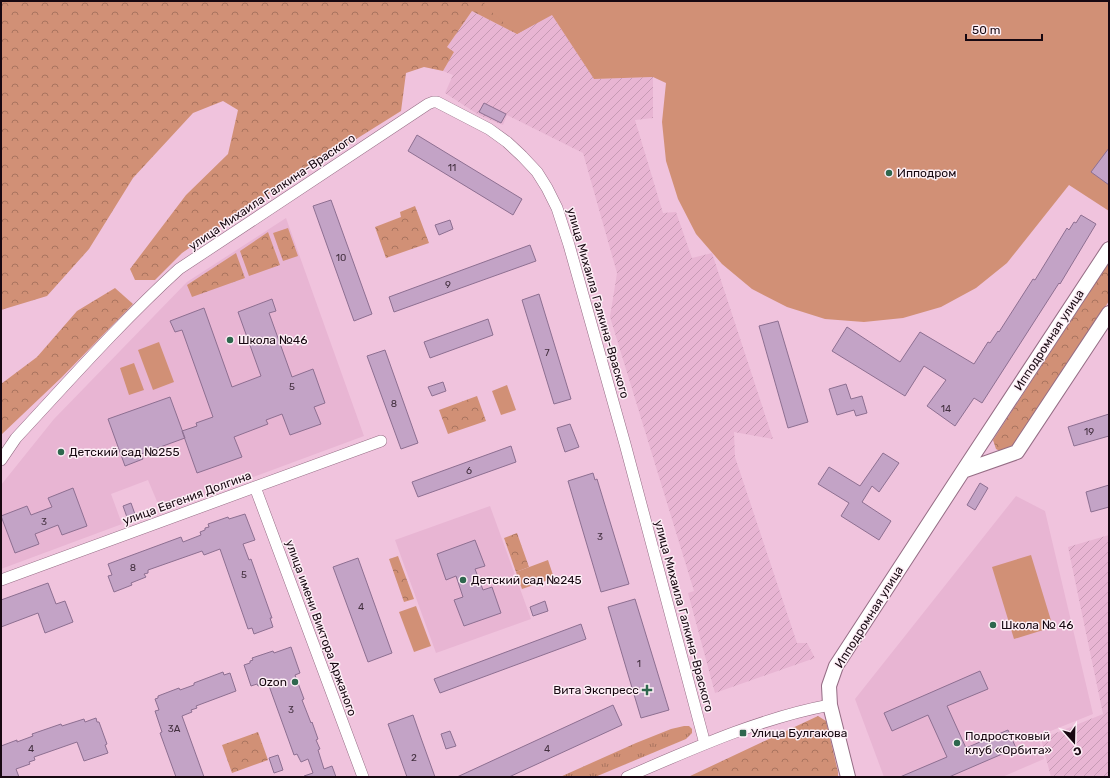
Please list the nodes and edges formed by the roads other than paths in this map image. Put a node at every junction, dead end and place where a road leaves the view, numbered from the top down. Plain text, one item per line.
1 (1109, 249) edge
2 (1109, 313) edge
3 (381, 441) dead end
4 (1, 460) edge
5 (963, 471) junction
6 (255, 487) junction
7 (1, 580) edge
8 (830, 705) junction
9 (705, 744) junction
10 (363, 777) edge
11 (627, 777) edge
12 (848, 777) edge

1 - 5 street, Ипподромная улица
2 - 5 street
3 - 6 street, улица Евгения Долгина
4 - 9 street, улица Михаила Галкина-Враского
5 - 8 street, Ипподромная улица
6 - 7 street, улица Евгения Долгина
6 - 10 street, улица имени Виктора Аржаного
8 - 9 street
8 - 12 street, Ипподромная улица
9 - 11 street

